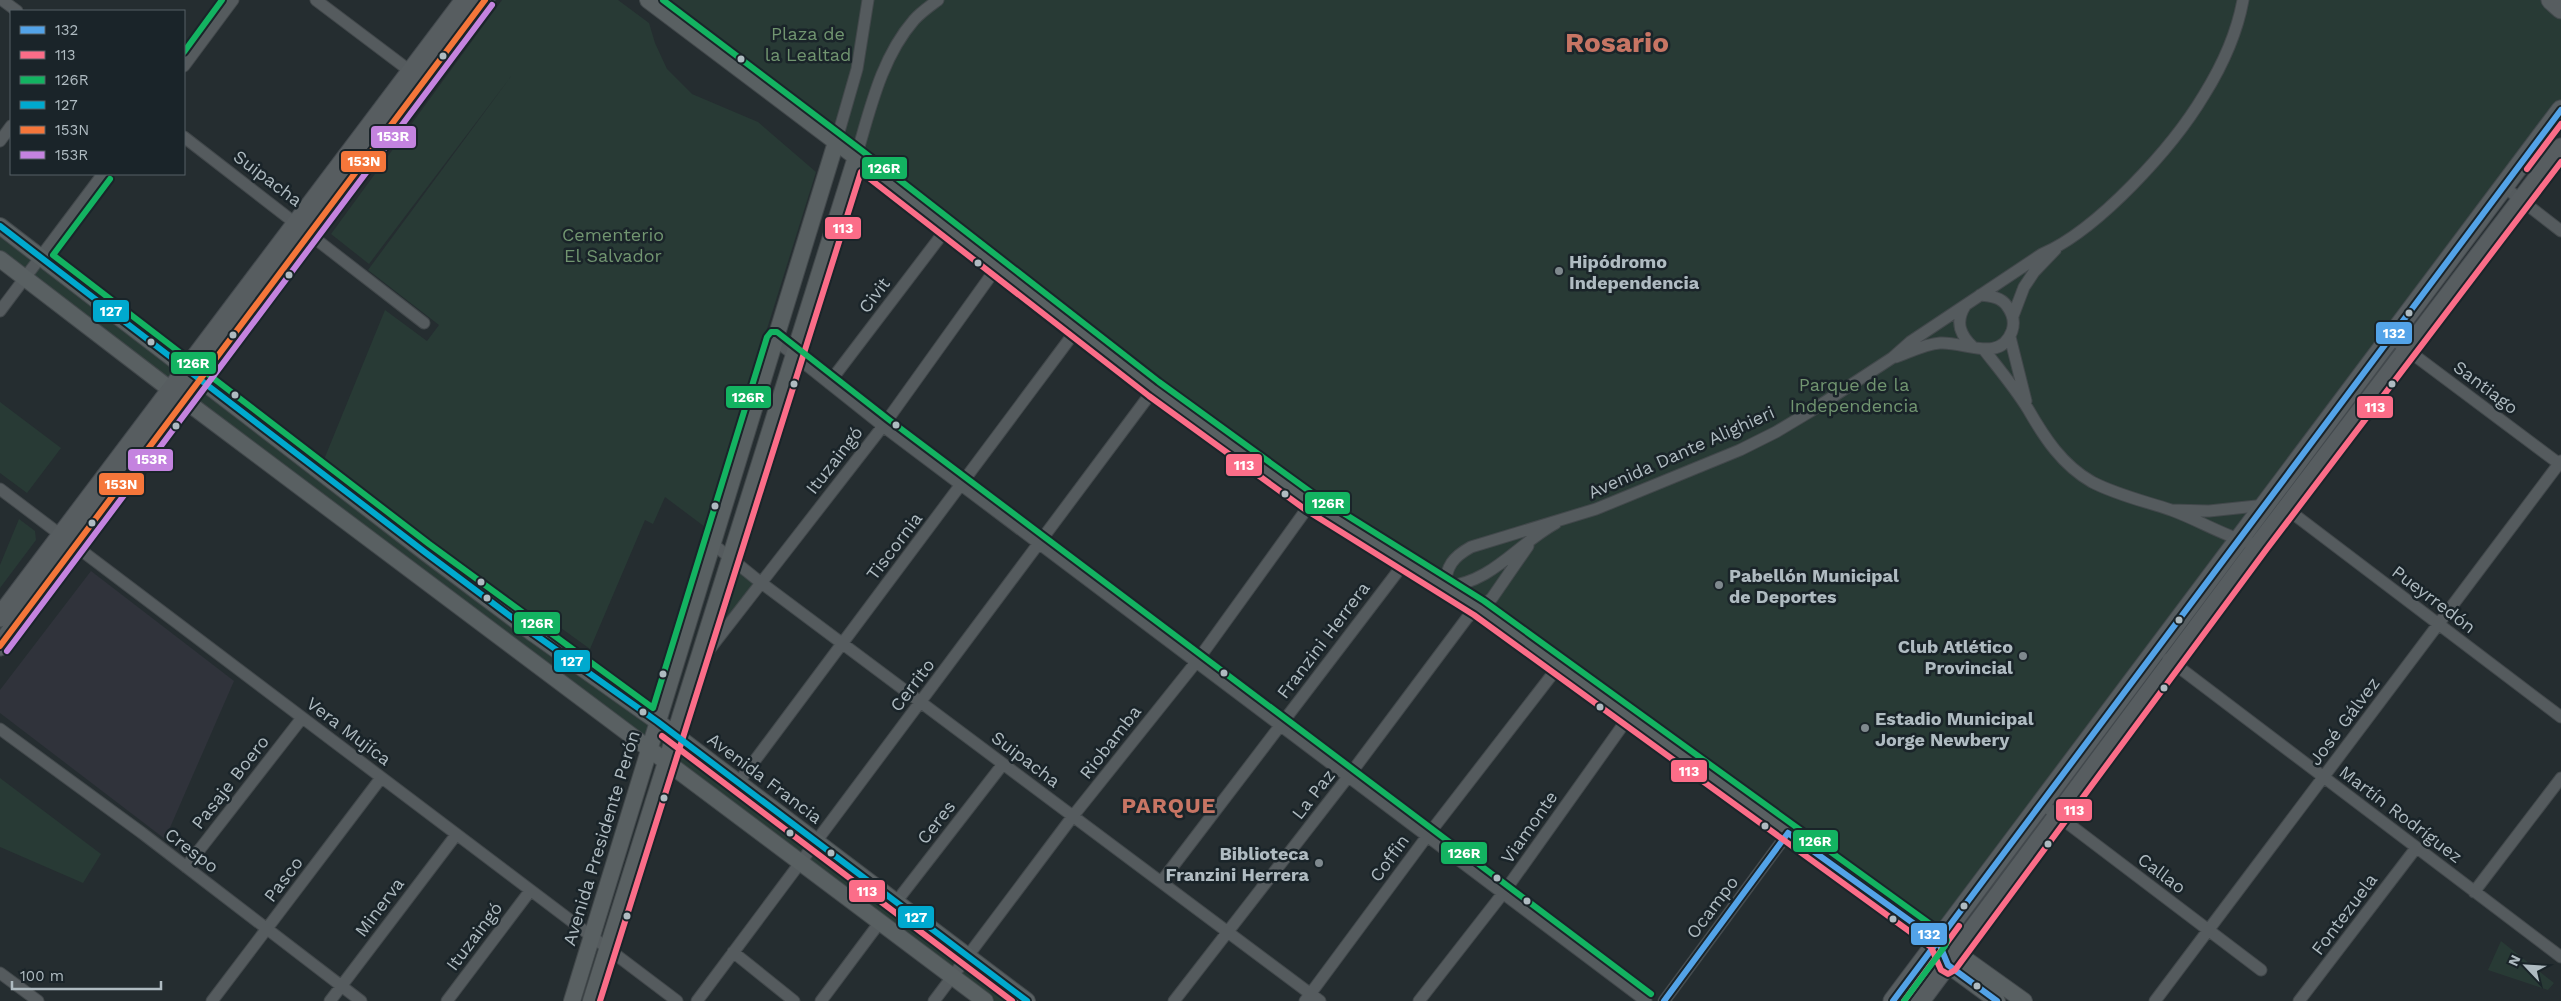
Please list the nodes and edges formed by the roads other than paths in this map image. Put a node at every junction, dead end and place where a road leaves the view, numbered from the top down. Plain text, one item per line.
1 (2, 0) edge
2 (233, 0) edge
3 (316, 0) edge
4 (465, 0) edge
5 (485, 0) edge
6 (648, 0) edge
7 (868, 0) edge
8 (938, 0) edge
9 (2244, 0) edge
10 (2551, 0) edge
11 (2561, 9) edge
12 (16, 10) edge
13 (185, 65) edge
14 (418, 77) junction
15 (2561, 110) edge
16 (10, 127) edge
17 (185, 138) edge
18 (0, 141) edge
19 (836, 142) junction
20 (2561, 148) edge
21 (856, 157) junction
22 (102, 175) edge
23 (2503, 186) junction
24 (2521, 200) junction
25 (0, 226) edge
26 (304, 228) junction
27 (947, 228) junction
28 (2561, 231) edge
29 (2057, 247) junction
30 (41, 257) junction
31 (0, 259) edge
32 (997, 267) junction
33 (25, 278) junction
34 (1980, 296) junction
35 (1965, 306) junction
36 (0, 311) edge
37 (2013, 316) junction
38 (424, 323) dead end
39 (1077, 329) junction
40 (2010, 337) junction
41 (2390, 337) junction
42 (776, 340) junction
43 (1973, 347) junction
44 (1985, 350) junction
45 (2407, 350) junction
46 (793, 354) junction
47 (1892, 358) junction
48 (194, 374) junction
49 (830, 383) junction
50 (1154, 389) junction
51 (178, 396) junction
52 (2027, 408) junction
53 (883, 426) junction
54 (2560, 463) edge
55 (962, 485) junction
56 (0, 489) edge
57 (1311, 503) junction
58 (2265, 505) junction
59 (2287, 509) junction
60 (2170, 510) junction
61 (1556, 523) junction
62 (1538, 533) junction
63 (69, 540) junction
64 (2238, 540) junction
65 (1039, 542) junction
66 (713, 544) junction
67 (2259, 545) junction
68 (426, 553) junction
69 (728, 557) junction
70 (1404, 562) junction
71 (408, 568) junction
72 (760, 582) junction
73 (1445, 587) junction
74 (1479, 608) junction
75 (0, 617) edge
76 (2438, 624) junction
77 (842, 643) junction
78 (0, 646) edge
79 (2156, 650) junction
80 (1197, 661) junction
81 (2172, 662) junction
82 (1558, 666) junction
83 (581, 668) junction
84 (692, 671) junction
85 (566, 686) junction
86 (921, 703) junction
87 (2561, 717) edge
88 (302, 718) junction
89 (1628, 718) junction
90 (658, 722) junction
91 (1281, 724) junction
92 (0, 729) edge
93 (673, 734) junction
94 (650, 748) junction
95 (665, 760) junction
96 (1003, 764) junction
97 (1348, 777) junction
98 (2324, 777) junction
99 (381, 778) junction
100 (2561, 778) edge
101 (738, 783) junction
102 (2041, 803) junction
103 (1074, 816) junction
104 (2058, 816) junction
105 (1788, 833) junction
106 (456, 835) junction
107 (1428, 835) junction
108 (815, 841) junction
109 (2416, 848) junction
110 (799, 861) junction
111 (186, 867) junction
112 (1161, 882) junction
113 (530, 891) junction
114 (1504, 892) junction
115 (2474, 892) junction
116 (896, 902) junction
117 (880, 922) junction
118 (267, 929) junction
119 (2208, 930) junction
120 (1227, 931) junction
121 (592, 938) junction
122 (1938, 941) junction
123 (607, 949) junction
124 (733, 952) junction
125 (968, 956) junction
126 (2561, 957) edge
127 (1953, 958) junction
128 (2261, 970) dead end
129 (0, 973) edge
130 (952, 977) junction
131 (342, 986) junction
132 (1307, 997) edge
133 (38, 1001) edge
134 (212, 1001) edge
135 (330, 1001) edge
136 (361, 1001) edge
137 (447, 1001) edge
138 (572, 1001) edge
139 (591, 1001) edge
140 (677, 1001) edge
141 (697, 1001) edge
142 (794, 1001) edge
143 (820, 1001) edge
144 (934, 1001) edge
145 (985, 1001) edge
146 (1027, 1001) edge
147 (1174, 1001) edge
148 (1320, 1001) edge
149 (1419, 1001) edge
150 (1646, 1001) edge
151 (1664, 1001) edge
152 (1893, 1001) edge
153 (1920, 1001) edge
154 (1997, 1001) edge
155 (2024, 1001) edge
156 (2155, 1001) edge
157 (2299, 1001) edge

1 - 12 street
2 - 13 street
3 - 14 street
4 - 14 main road
5 - 14 main road
6 - 19 main road
7 - 19 street
8 - 21 street
9 - 29 street
10 - 11 main road
14 - 26 main road
15 - 23 main road
16 - 18 street
17 - 26 street, Suipacha
19 - 21 main road
19 - 42 main road, Avenida Presidente Perón
20 - 24 main road
21 - 27 main road
21 - 46 main road
22 - 30 street
23 - 24 street
23 - 41 main road
24 - 28 street
24 - 45 main road
25 - 30 main road, Avenida Francia
26 - 38 street, Suipacha
26 - 48 main road
27 - 32 main road
27 - 49 street, Civit
29 - 34 street
29 - 37 street
30 - 33 street
30 - 48 main road, Avenida Francia
31 - 33 main road
32 - 39 main road
32 - 53 street, Ituzaingó
33 - 36 street
33 - 51 main road
34 - 35 street
34 - 37 street
35 - 43 street
35 - 47 street, Avenida Dante Alighieri
37 - 40 street
39 - 50 main road
39 - 55 street, Tiscornia
40 - 44 street
40 - 52 street
41 - 45 street, Santiago
41 - 58 main road
42 - 46 street
42 - 66 main road, Avenida Presidente Perón
43 - 44 street
43 - 47 street, Avenida Dante Alighieri
44 - 52 street
45 - 54 street, Santiago
45 - 59 main road
46 - 49 street
46 - 69 main road
47 - 61 street, Avenida Dante Alighieri
48 - 51 main road
48 - 68 main road, Avenida Francia
49 - 53 street
50 - 57 main road
50 - 65 street, Cerrito
51 - 63 main road
51 - 71 main road
52 - 60 street
53 - 55 street
53 - 72 street, Ituzaingó
54 - 76 street, José Gálvez
55 - 65 street
55 - 77 street, Tiscornia
56 - 63 street, Vera Mujíca
57 - 70 main road
57 - 80 street, Riobamba
58 - 59 street
58 - 60 street
58 - 64 main road
59 - 67 main road
59 - 76 street, Pueyrredón
60 - 64 street
61 - 62 street, Avenida Dante Alighieri
61 - 73 street, Avenida Dante Alighieri
62 - 73 street, Avenida Dante Alighieri
62 - 74 street, Avenida Dante Alighieri
63 - 75 main road
63 - 78 main road
63 - 88 street, Vera Mujíca
64 - 67 street
64 - 79 main road
65 - 80 street
65 - 86 street, Cerrito
66 - 69 street, Suipacha
66 - 90 main road, Avenida Presidente Perón
67 - 81 main road
68 - 71 main road
68 - 83 main road, Avenida Francia
69 - 72 street, Suipacha
69 - 84 main road
70 - 73 main road
70 - 91 street, Franzini Herrera
71 - 85 main road
72 - 77 street, Suipacha
72 - 84 street, Ituzaingó
73 - 74 main road
74 - 82 main road
74 - 97 street, La Paz
76 - 87 street, Pueyrredón
76 - 98 street, José Gálvez
77 - 86 street, Suipacha
77 - 101 street, Tiscornia
79 - 81 street, Martín Rodríguez
79 - 102 main road
80 - 91 street
80 - 103 street, Riobamba
81 - 98 street, Martín Rodríguez
81 - 104 main road
82 - 89 main road
82 - 107 street, Coffin
83 - 85 main road
83 - 90 main road, Avenida Francia
84 - 93 main road
85 - 94 main road
86 - 96 street, Suipacha
86 - 108 street, Cerrito
88 - 99 street, Vera Mujíca
88 - 111 street, Pasaje Boero
89 - 105 main road
89 - 114 street, Viamonte
90 - 93 main road, Avenida Francia
90 - 94 main road, Avenida Presidente Perón
91 - 97 street
91 - 112 street, Franzini Herrera
92 - 111 street, Crespo
93 - 95 main road
93 - 101 main road, Avenida Francia
94 - 95 main road
94 - 121 main road, Avenida Presidente Perón
95 - 110 main road
95 - 123 main road
96 - 103 street, Suipacha
96 - 116 street, Ceres
97 - 107 street
97 - 120 street, La Paz
98 - 109 street, Martín Rodríguez
98 - 119 street, José Gálvez
99 - 106 street, Vera Mujíca
99 - 118 street, Pasco
100 - 115 street
101 - 108 main road, Avenida Francia
102 - 104 street, Callao
102 - 122 main road
103 - 112 street, Suipacha
103 - 125 street, Riobamba
104 - 119 street, Callao
104 - 127 main road
105 - 122 main road
105 - 151 street, Ocampo
106 - 113 street, Vera Mujíca
106 - 131 street, Minerva
107 - 114 street
107 - 132 street, Coffin
108 - 110 street, Cerrito
108 - 116 main road, Avenida Francia
109 - 115 street, Martín Rodríguez
109 - 157 street, Fontezuela
110 - 117 main road
110 - 124 street, Cerrito
111 - 118 street, Crespo
112 - 120 street, Suipacha
113 - 121 street, Vera Mujíca
113 - 137 street, Ituzaingó
114 - 149 street, Viamonte
114 - 150 street
115 - 126 street, Martín Rodríguez
116 - 125 main road, Avenida Francia
117 - 130 main road
117 - 143 street
118 - 131 street, Crespo
118 - 134 street, Pasco
119 - 128 street, Callao
119 - 156 street, José Gálvez
120 - 132 street, Suipacha
120 - 147 street, La Paz
121 - 123 street, Vera Mujíca
121 - 138 main road, Avenida Presidente Perón
122 - 127 main road
122 - 152 main road
123 - 139 main road
123 - 140 street, Vera Mujíca
124 - 141 street, Cerrito
124 - 142 street
125 - 130 street, Riobamba
125 - 146 main road, Avenida Francia
127 - 153 main road
127 - 154 main road
127 - 155 main road
129 - 133 street
130 - 144 street, Riobamba
130 - 145 main road
131 - 135 street, Minerva
131 - 136 street, Crespo
132 - 148 street, Suipacha

